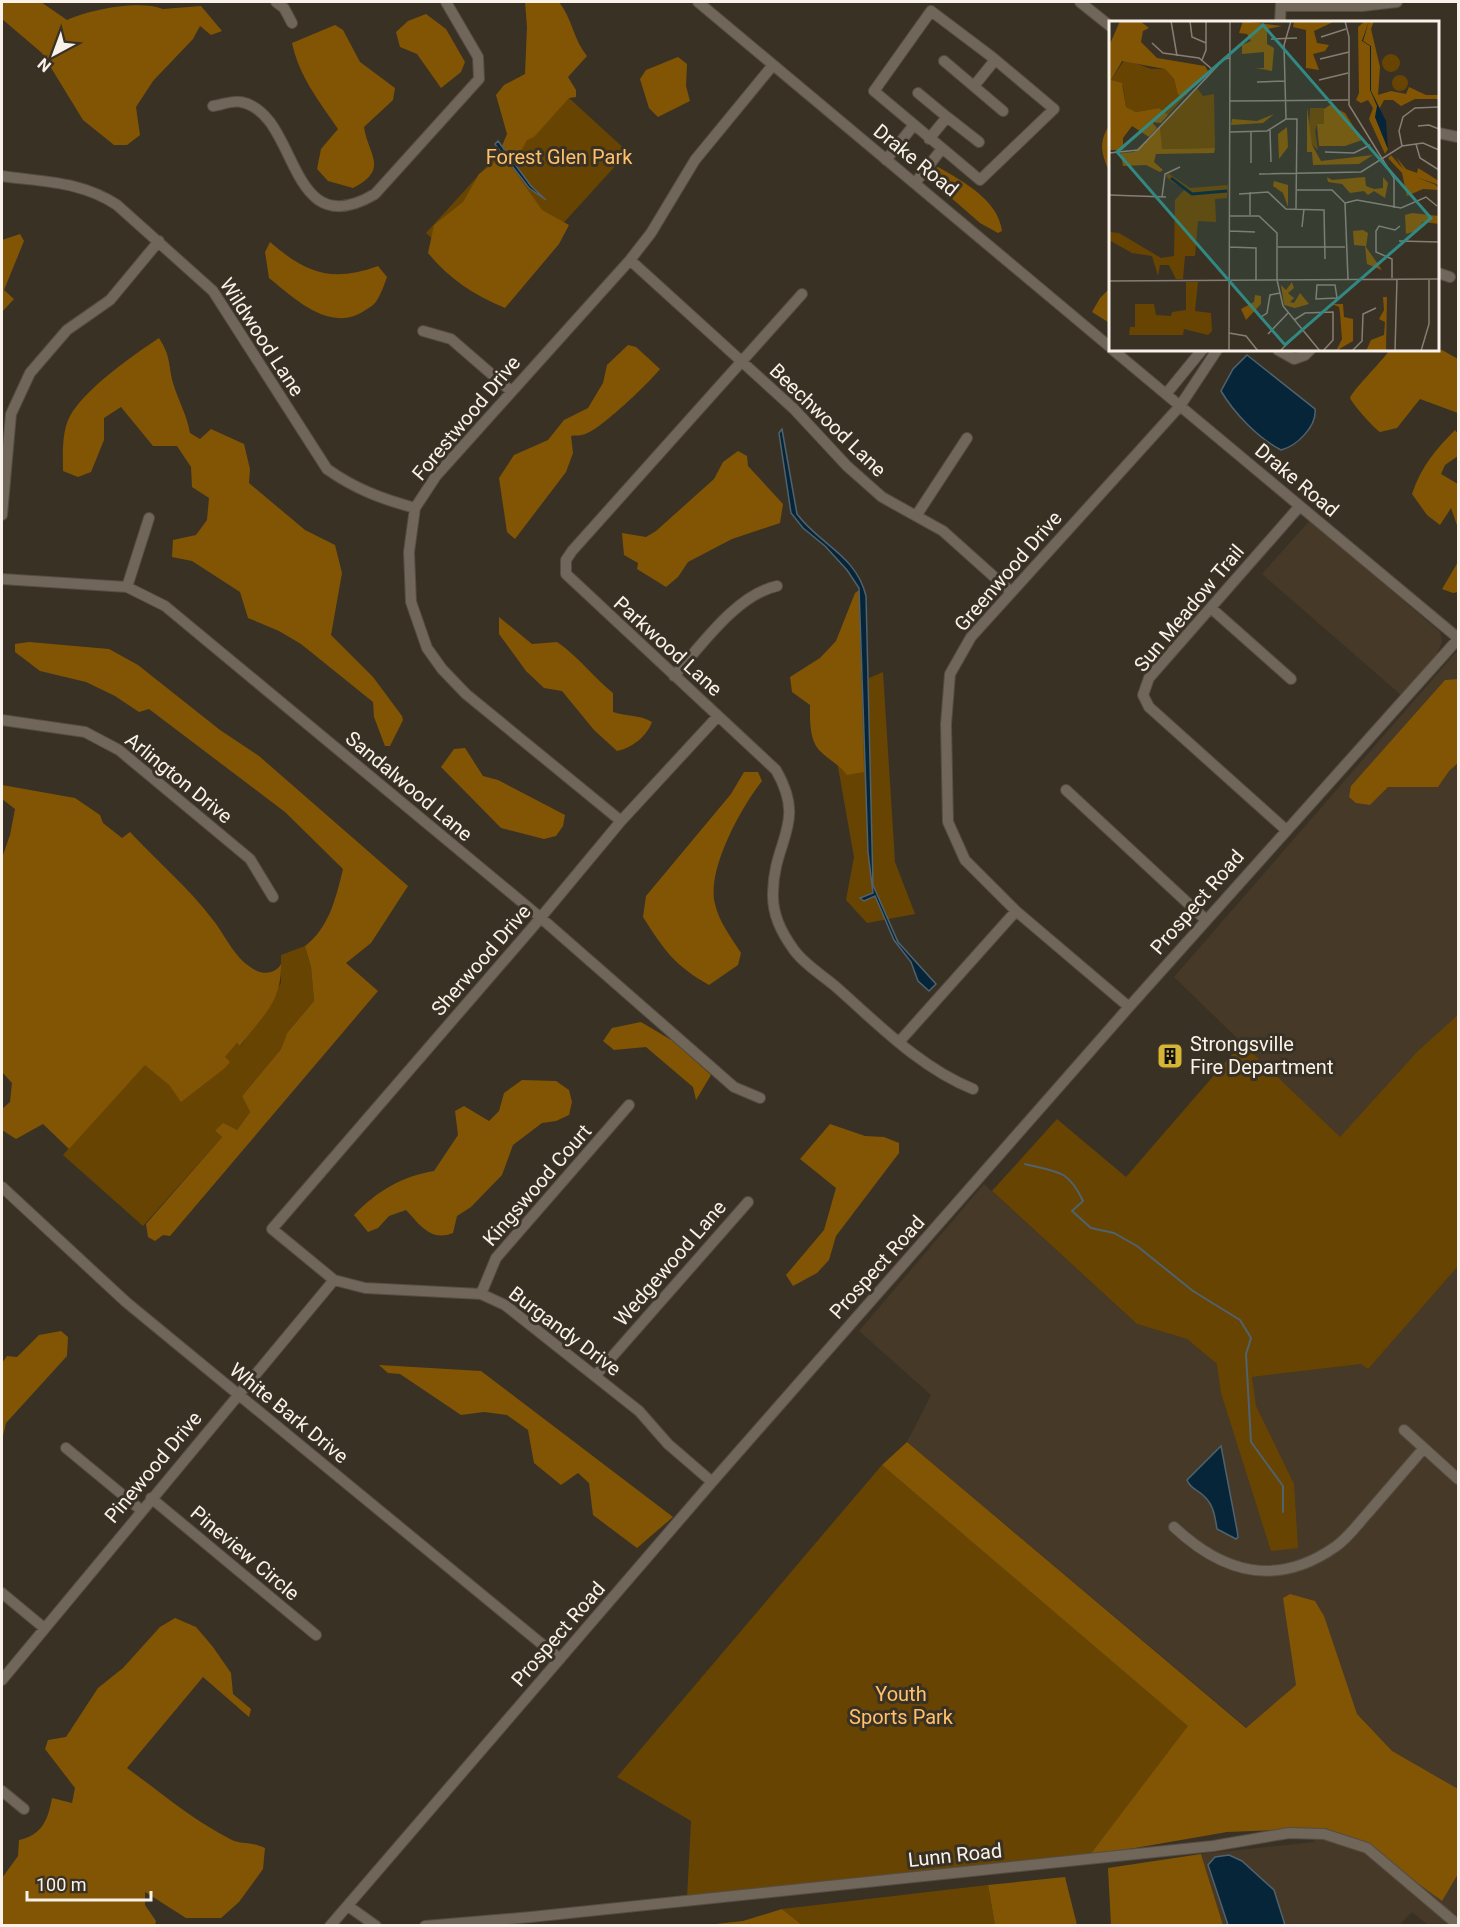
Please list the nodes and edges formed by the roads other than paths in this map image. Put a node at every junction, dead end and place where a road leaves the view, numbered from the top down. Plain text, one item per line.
1 (276, 2) edge
2 (446, 2) edge
3 (698, 2) edge
4 (1080, 2) edge
5 (1397, 2) edge
6 (1281, 4) edge
7 (1280, 21) edge
8 (292, 23) dead end
9 (1109, 25) edge
10 (995, 60) junction
11 (944, 61) dead end
12 (772, 65) junction
13 (974, 86) junction
14 (918, 93) dead end
15 (213, 106) dead end
16 (1003, 111) dead end
17 (947, 117) junction
18 (914, 126) junction
19 (1439, 133) edge
20 (1458, 137) edge
21 (929, 139) junction
22 (979, 142) dead end
23 (941, 150) junction
24 (886, 160) junction
25 (2, 176) edge
26 (915, 183) junction
27 (159, 241) junction
28 (630, 261) junction
29 (1439, 274) edge
30 (1450, 278) dead end
31 (802, 294) dead end
32 (423, 332) dead end
33 (1109, 345) edge
34 (1116, 351) edge
35 (1201, 351) edge
36 (1216, 351) edge
37 (1280, 351) edge
38 (1309, 351) edge
39 (741, 361) junction
40 (510, 391) junction
41 (1166, 394) junction
42 (1180, 406) junction
43 (967, 438) dead end
44 (1299, 507) junction
45 (415, 508) junction
46 (2, 514) edge
47 (916, 516) junction
48 (148, 518) dead end
49 (2, 579) edge
50 (777, 586) dead end
51 (128, 587) junction
52 (1011, 592) junction
53 (1211, 608) junction
54 (1458, 639) edge
55 (674, 676) junction
56 (1291, 679) dead end
57 (718, 716) junction
58 (2, 720) edge
59 (1066, 790) dead end
60 (621, 821) junction
61 (1286, 829) junction
62 (273, 897) dead end
63 (1016, 911) junction
64 (541, 918) junction
65 (1206, 920) junction
66 (1129, 1007) junction
67 (899, 1042) junction
68 (973, 1089) dead end
69 (760, 1098) dead end
70 (629, 1105) dead end
71 (2, 1187) edge
72 (748, 1202) dead end
73 (272, 1229) joint
74 (334, 1280) junction
75 (481, 1294) junction
76 (596, 1375) junction
77 (237, 1394) junction
78 (1404, 1430) dead end
79 (66, 1448) dead end
80 (1424, 1448) junction
81 (1458, 1479) edge
82 (712, 1482) junction
83 (151, 1498) junction
84 (141, 1510) junction
85 (1174, 1527) dead end
86 (2, 1593) edge
87 (43, 1627) junction
88 (316, 1635) dead end
89 (560, 1659) junction
90 (2, 1680) edge
91 (2, 1791) edge
92 (24, 1809) dead end
93 (348, 1906) junction
94 (503, 1922) edge
95 (1458, 1925) edge
96 (330, 1926) edge
97 (376, 1926) edge
98 (425, 1926) edge

1 - 8 street
2 - 15 street
3 - 12 street, Drake Road
4 - 9 street
5 - 6 street
6 - 7 street
10 - 13 street
10 - 18 street
10 - 23 street
11 - 13 street
12 - 24 street, Drake Road
12 - 28 street, Forestwood Drive
13 - 16 street
14 - 17 street
17 - 21 street
17 - 22 street
18 - 21 street
18 - 24 street
19 - 20 street
21 - 23 street
23 - 26 street
24 - 26 street, Drake Road
25 - 27 street, Wildwood Lane
26 - 33 street, Drake Road
27 - 45 street, Wildwood Lane
27 - 46 street
28 - 39 street, Beechwood Lane
28 - 40 street, Forestwood Drive
29 - 30 street
31 - 39 street, Parkwood Lane
32 - 40 street
34 - 41 street, Drake Road
35 - 41 street
36 - 42 street, Greenwood Drive
37 - 38 street
39 - 47 street, Beechwood Lane
39 - 55 street, Parkwood Lane
40 - 45 street, Forestwood Drive
41 - 42 street, Drake Road
42 - 44 street, Drake Road
42 - 52 street, Greenwood Drive
43 - 47 street
44 - 53 street, Sun Meadow Trail
44 - 54 street, Drake Road
45 - 60 street, Forestwood Drive
47 - 52 street, Beechwood Lane
48 - 51 street
49 - 51 street, Sandalwood Lane
50 - 55 street
51 - 64 street, Sandalwood Lane
52 - 63 street, Greenwood Drive
53 - 56 street
53 - 61 street, Sun Meadow Trail
54 - 61 street, Prospect Road
55 - 57 street, Parkwood Lane
57 - 60 street, Sherwood Drive
57 - 67 street, Parkwood Lane
58 - 62 street, Arlington Drive
59 - 65 street
60 - 64 street, Sherwood Drive
61 - 65 street, Prospect Road
63 - 66 street, Greenwood Drive
63 - 67 street
64 - 69 street, Sandalwood Lane
64 - 73 street, Sherwood Drive
65 - 66 street, Prospect Road
66 - 82 street, Prospect Road
67 - 68 street, Parkwood Lane
70 - 75 street, Kingswood Court
71 - 77 street, White Bark Drive
72 - 76 street, Wedgewood Lane
73 - 74 street, Burgandy Drive
74 - 75 street, Burgandy Drive
74 - 77 street, Pinewood Drive
75 - 76 street, Burgandy Drive
76 - 82 street, Burgandy Drive
77 - 83 street, Pinewood Drive
77 - 89 street, White Bark Drive
78 - 80 street
79 - 84 street
80 - 81 street
80 - 85 street
82 - 89 street, Prospect Road
83 - 84 street, Pinewood Drive
83 - 88 street, Pineview Circle
84 - 87 street, Pinewood Drive
86 - 87 street
87 - 90 street, Pinewood Drive
89 - 93 street, Prospect Road
91 - 92 street
93 - 96 street, Prospect Road
93 - 97 street
94 - 95 street, Lunn Road
94 - 98 street, Lunn Road

